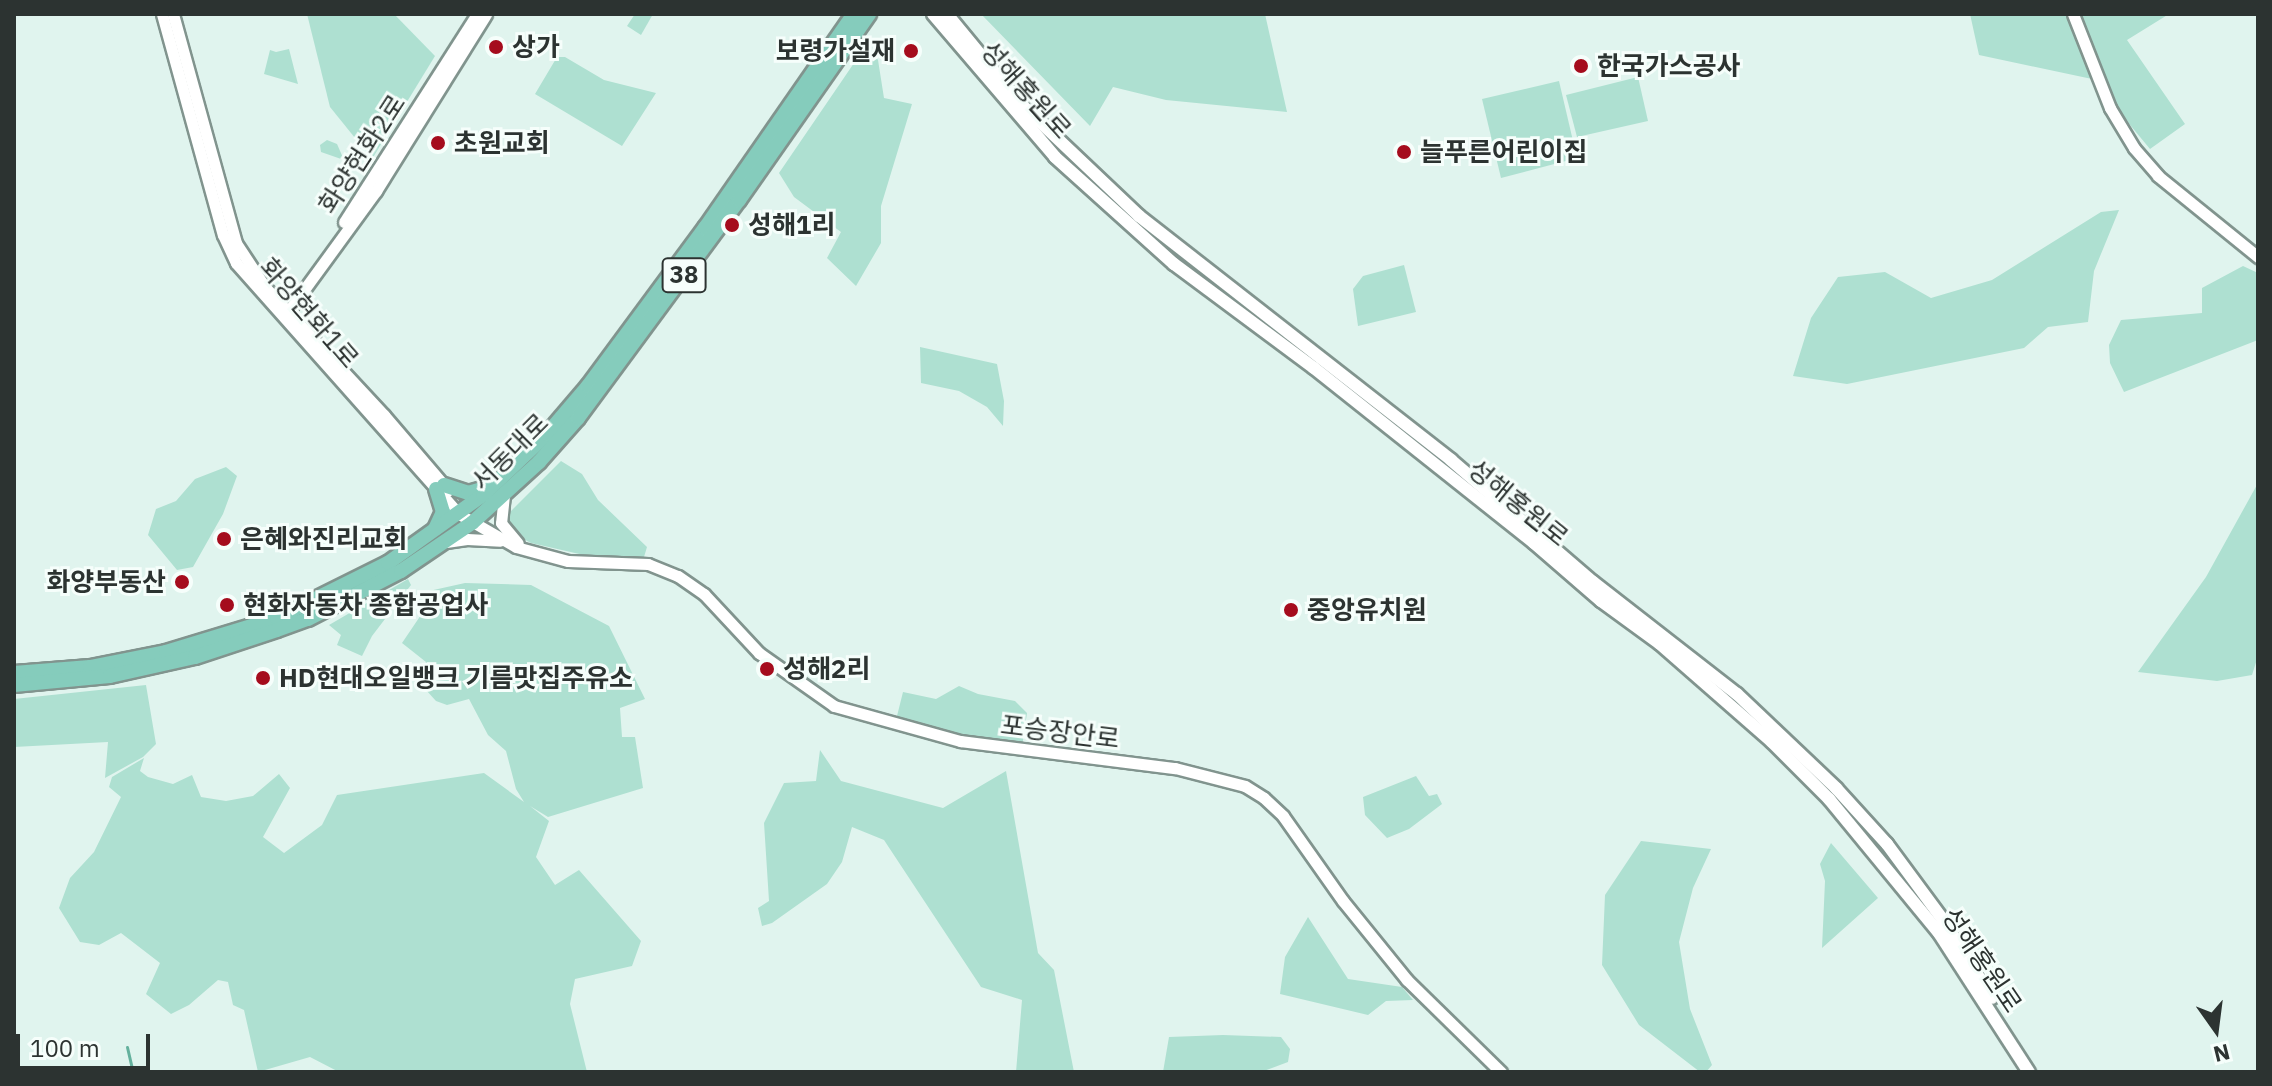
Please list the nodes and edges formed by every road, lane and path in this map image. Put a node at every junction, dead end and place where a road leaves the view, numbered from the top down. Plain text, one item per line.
1 (162, 14) edge
2 (173, 14) edge
3 (477, 14) edge
4 (486, 14) edge
5 (879, 14) edge
6 (924, 14) edge
7 (955, 14) edge
8 (2073, 14) edge
9 (862, 17) edge
10 (940, 17) edge
11 (980, 56) junction
12 (2258, 257) edge
13 (285, 312) junction
14 (440, 487) junction
15 (499, 490) junction
16 (468, 516) junction
17 (437, 538) junction
18 (503, 542) junction
19 (518, 546) junction
20 (14, 673) edge
21 (14, 685) edge
22 (1501, 1072) edge
23 (2029, 1072) edge
24 (2039, 1072) edge

1 - 13 street, 화양현화1로
2 - 13 street, 화양현화1로
3 - 13 street, 화양현화2로
4 - 13 street, 화양현화2로
5 - 9 main road
6 - 10 main road
7 - 11 main road
8 - 12 street
9 - 15 main road, 서동대로 / 38
10 - 11 main road, 성해홍원로
10 - 23 main road, 성해홍원로
11 - 24 main road, 성해홍원로
13 - 14 street, 화양현화1로
14 - 15 main road
14 - 16 street, 화양현화1로
14 - 17 main road
15 - 16 main road, 서동대로 / 38
15 - 19 street
16 - 17 main road, 서동대로 / 38
16 - 18 street
16 - 19 street
17 - 18 street
17 - 20 main road, 서동대로 / 38
17 - 21 main road, 서동대로 / 38
18 - 19 street
19 - 22 street, 포승장안로

